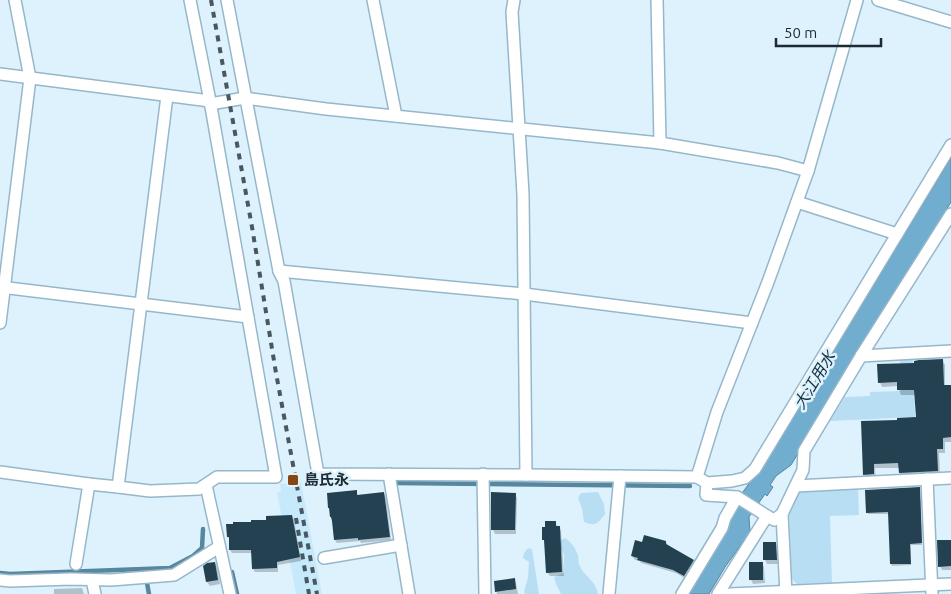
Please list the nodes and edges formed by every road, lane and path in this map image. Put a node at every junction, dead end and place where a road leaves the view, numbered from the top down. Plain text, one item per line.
1 (15, 0) edge
2 (190, 0) edge
3 (227, 0) edge
4 (372, 0) edge
5 (514, 0) edge
6 (657, 0) edge
7 (857, 0) edge
8 (878, 0) edge
9 (951, 22) edge
10 (0, 74) edge
11 (30, 78) junction
12 (167, 96) junction
13 (245, 98) junction
14 (210, 103) junction
15 (396, 116) junction
16 (519, 128) junction
17 (660, 143) junction
18 (951, 144) edge
19 (808, 171) junction
20 (797, 202) junction
21 (951, 214) edge
22 (948, 224) edge
23 (897, 234) junction
24 (279, 271) junction
25 (2, 288) edge
26 (524, 294) junction
27 (140, 304) junction
28 (248, 317) junction
29 (752, 322) junction
30 (0, 323) edge
31 (951, 351) edge
32 (861, 356) junction
33 (0, 472) edge
34 (389, 474) junction
35 (526, 474) junction
36 (697, 477) junction
37 (951, 478) edge
38 (927, 479) junction
39 (483, 481) junction
40 (619, 483) junction
41 (707, 483) junction
42 (88, 484) junction
43 (206, 485) junction
44 (796, 486) junction
45 (118, 487) junction
46 (736, 497) junction
47 (763, 513) junction
48 (782, 514) junction
49 (401, 545) junction
50 (219, 547) junction
51 (324, 558) dead end
52 (76, 564) dead end
53 (0, 580) edge
54 (92, 580) junction
55 (951, 584) edge
56 (932, 590) edge
57 (786, 593) edge
58 (95, 594) edge
59 (230, 594) edge
60 (409, 594) edge
61 (485, 594) edge
62 (609, 594) edge
63 (682, 594) edge
64 (718, 594) edge
65 (730, 594) edge

1 - 11 street
2 - 14 street
3 - 13 street
4 - 15 street
5 - 16 street
6 - 17 street
7 - 19 street
8 - 9 street
10 - 11 street
11 - 12 street
11 - 25 street
12 - 14 street
12 - 27 street
13 - 14 street
13 - 15 street
13 - 24 street
14 - 28 street
15 - 16 street
16 - 17 street
16 - 26 street
17 - 19 street
18 - 23 street
19 - 20 street
20 - 23 street
20 - 29 street
21 - 22 street
22 - 32 street
23 - 41 street
24 - 26 street
24 - 34 street
25 - 27 street
25 - 30 street
26 - 29 street
26 - 35 street
27 - 28 street
27 - 45 street
28 - 43 street
29 - 36 street
31 - 32 street
32 - 44 street
33 - 42 street
34 - 39 street
34 - 49 street
35 - 39 street
35 - 40 street
36 - 40 street
36 - 41 street
37 - 38 street
38 - 44 street
38 - 56 street
39 - 61 street
40 - 62 street
41 - 46 street
42 - 45 street
42 - 52 street
43 - 45 street
43 - 50 street
44 - 48 street
46 - 47 street
46 - 63 street
47 - 48 street
47 - 64 street
48 - 57 street
49 - 51 street
49 - 60 street
50 - 54 street
50 - 59 street
53 - 54 street
54 - 58 street
55 - 56 street
56 - 57 street
57 - 65 street

